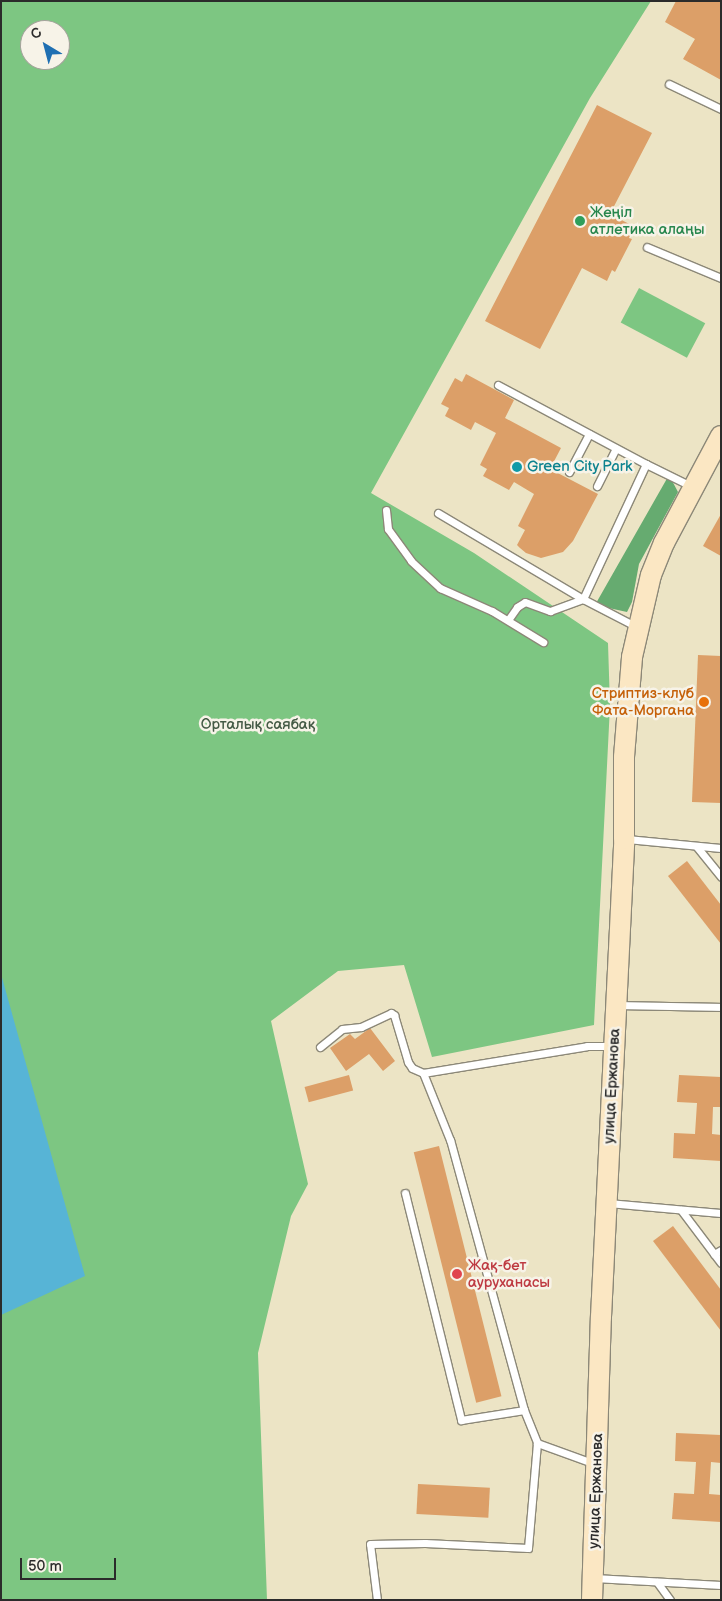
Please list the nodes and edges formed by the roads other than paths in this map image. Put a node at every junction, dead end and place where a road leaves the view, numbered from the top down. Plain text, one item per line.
1 (670, 84) dead end
2 (721, 109) edge
3 (647, 247) dead end
4 (721, 278) edge
5 (498, 385) dead end
6 (589, 434) junction
7 (721, 436) edge
8 (616, 448) junction
9 (646, 464) junction
10 (569, 472) dead end
11 (597, 486) dead end
12 (693, 487) junction
13 (386, 510) dead end
14 (438, 513) dead end
15 (583, 599) junction
16 (508, 620) junction
17 (637, 627) junction
18 (543, 642) dead end
19 (624, 839) junction
20 (697, 847) junction
21 (721, 848) edge
22 (721, 877) edge
23 (616, 1005) junction
24 (721, 1006) edge
25 (614, 1046) junction
26 (320, 1047) dead end
27 (423, 1073) junction
28 (405, 1193) dead end
29 (607, 1203) junction
30 (681, 1210) junction
31 (721, 1213) edge
32 (718, 1252) edge
33 (721, 1262) edge
34 (524, 1410) junction
35 (537, 1443) junction
36 (597, 1465) junction
37 (594, 1578) junction
38 (657, 1582) junction
39 (721, 1585) edge
40 (377, 1600) edge
41 (592, 1600) edge
42 (670, 1600) edge

1 - 2 lane
3 - 4 lane
5 - 6 lane
6 - 8 lane
6 - 10 lane
7 - 12 street, улица Ержанова
8 - 9 lane
8 - 11 lane
9 - 12 lane
9 - 15 lane
12 - 17 street, улица Ержанова
13 - 16 lane
14 - 15 lane
15 - 16 lane
15 - 17 lane
16 - 18 lane
17 - 19 street, улица Ержанова
19 - 20 lane
19 - 23 street, улица Ержанова
20 - 21 lane
20 - 22 lane
23 - 24 lane
23 - 25 street, улица Ержанова
25 - 27 lane
25 - 29 street, улица Ержанова
26 - 27 lane
27 - 34 lane
28 - 34 lane
29 - 30 lane
29 - 36 street, улица Ержанова
30 - 31 lane
30 - 32 lane
32 - 33 lane
34 - 35 lane
35 - 36 lane
35 - 40 lane
36 - 37 street, улица Ержанова
37 - 38 lane
37 - 41 street, улица Ержанова
38 - 39 lane
38 - 42 lane

